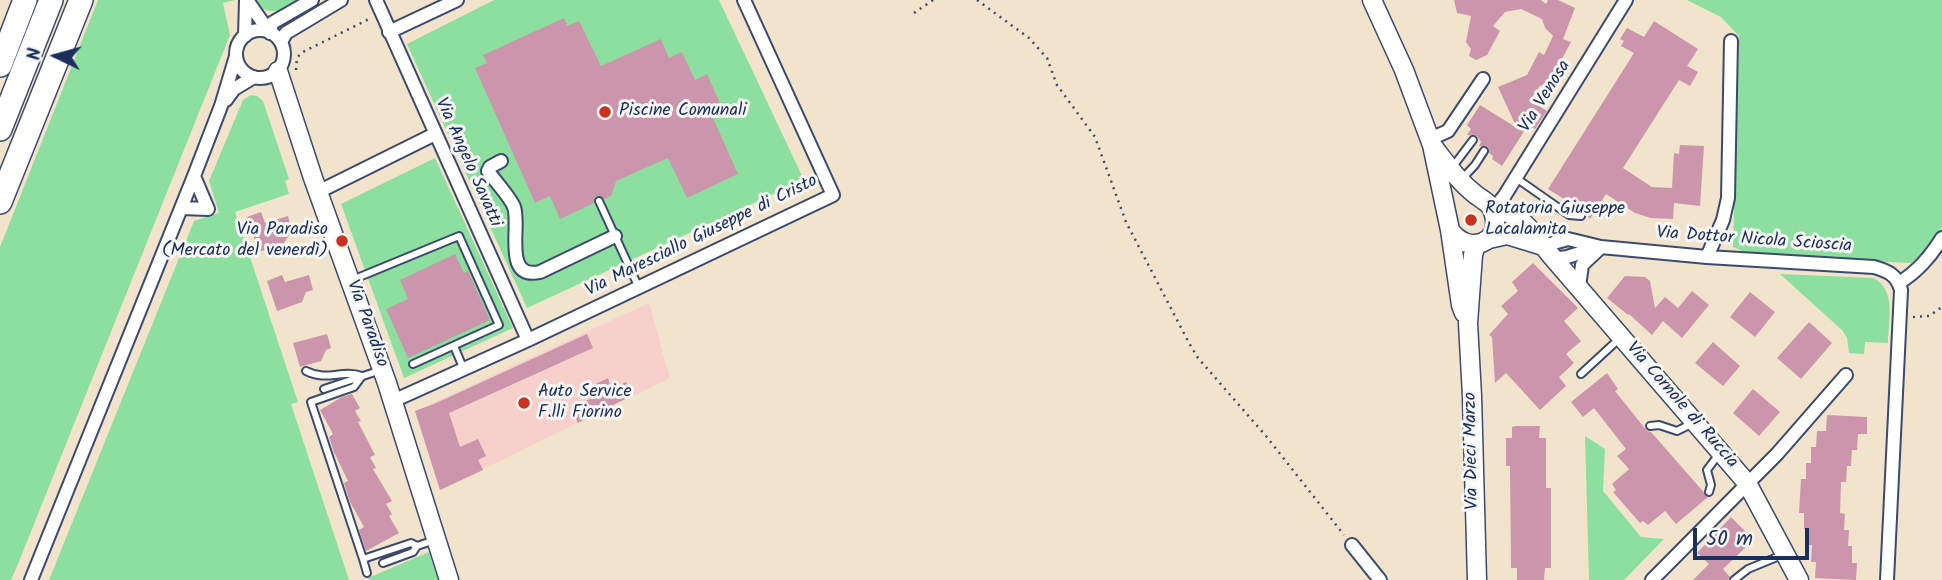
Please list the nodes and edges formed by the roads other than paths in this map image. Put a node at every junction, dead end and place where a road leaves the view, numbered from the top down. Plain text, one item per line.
1 (25, 0) edge
2 (51, 0) edge
3 (82, 0) edge
4 (246, 0) edge
5 (312, 0) edge
6 (341, 0) edge
7 (376, 0) edge
8 (457, 0) edge
9 (744, 0) edge
10 (1371, 0) edge
11 (1626, 0) edge
12 (389, 32) junction
13 (270, 33) junction
14 (245, 36) junction
15 (1731, 41) dead end
16 (281, 42) junction
17 (236, 55) junction
18 (0, 65) edge
19 (278, 71) junction
20 (254, 77) junction
21 (1483, 79) dead end
22 (221, 106) junction
23 (0, 129) edge
24 (435, 134) junction
25 (1473, 140) dead end
26 (1431, 142) junction
27 (1483, 151) dead end
28 (502, 161) dead end
29 (1455, 175) junction
30 (194, 176) junction
31 (1516, 178) junction
32 (318, 192) junction
33 (1, 197) edge
34 (1478, 197) junction
35 (598, 201) dead end
36 (182, 208) junction
37 (1493, 211) junction
38 (1581, 216) dead end
39 (1449, 226) junction
40 (615, 236) junction
41 (1942, 238) edge
42 (1482, 242) junction
43 (1601, 247) junction
44 (1549, 252) junction
45 (1707, 257) junction
46 (350, 280) junction
47 (1899, 283) junction
48 (1579, 287) junction
49 (639, 288) junction
50 (1468, 323) junction
51 (1622, 337) junction
52 (528, 341) junction
53 (454, 346) junction
54 (413, 364) dead end
55 (382, 369) junction
56 (464, 370) junction
57 (306, 371) dead end
58 (1581, 374) dead end
59 (1846, 375) dead end
60 (362, 376) junction
61 (324, 388) dead end
62 (393, 401) junction
63 (1694, 422) junction
64 (1650, 426) dead end
65 (1721, 453) junction
66 (1747, 483) junction
67 (1709, 492) dead end
68 (437, 540) junction
69 (1352, 545) road end
70 (417, 546) junction
71 (1785, 554) junction
72 (363, 559) junction
73 (383, 563) dead end
74 (367, 572) dead end
75 (31, 580) edge
76 (449, 580) edge
77 (1380, 580) edge
78 (1477, 580) edge
79 (1652, 580) edge
80 (1734, 580) edge
81 (1799, 580) edge
82 (1887, 580) edge

1 - 18 highway
2 - 23 highway
3 - 33 highway
4 - 13 street
4 - 14 street
5 - 13 street
6 - 16 street
7 - 12 street, Via Angelo Savatti
8 - 12 street
9 - 49 street, Via Maresciallo Giuseppe di Cristo
10 - 26 street, Via Dieci Marzo
11 - 31 street, Via Venosa
12 - 24 street, Via Angelo Savatti
13 - 14 street
13 - 16 street
14 - 17 street
15 - 45 street
16 - 19 street
17 - 20 street
17 - 22 street
19 - 20 street
19 - 32 street, Via Paradiso
20 - 22 street
21 - 26 street
22 - 30 street
24 - 32 street
24 - 52 street, Via Angelo Savatti
25 - 29 lane
26 - 29 street
26 - 39 street, Via Dieci Marzo
27 - 29 lane
28 - 40 street
29 - 34 street
30 - 36 street
30 - 36 street
31 - 37 street, Via Venosa
31 - 38 lane
32 - 46 street, Via Paradiso
34 - 37 street
34 - 39 street
35 - 40 lane
36 - 75 street
37 - 42 street
37 - 44 street, Via Cornole di Ruccia
39 - 42 street
39 - 50 street, Via Dieci Marzo
40 - 49 lane
41 - 47 street
42 - 44 street
42 - 50 street, Via Dieci Marzo
43 - 44 street, Via Dottor Nicola Scioscia
43 - 45 street, Via Dottor Nicola Scioscia
43 - 48 street
44 - 48 street, Via Cornole di Ruccia
45 - 47 street, Via Dottor Nicola Scioscia
46 - 53 lane
46 - 55 street, Via Paradiso
47 - 82 street
48 - 51 street, Via Cornole di Ruccia
49 - 52 street, Via Maresciallo Giuseppe di Cristo
50 - 78 street, Via Dieci Marzo
51 - 58 lane
51 - 63 street, Via Cornole di Ruccia
52 - 56 street, Via Maresciallo Giuseppe di Cristo
53 - 54 lane
53 - 56 lane
55 - 60 lane
55 - 62 street, Via Paradiso
56 - 62 street, Via Maresciallo Giuseppe di Cristo
57 - 60 lane
59 - 66 street
60 - 61 lane
60 - 72 lane
62 - 68 street, Via Paradiso
63 - 64 lane
63 - 65 street, Via Cornole di Ruccia
65 - 66 street, Via Cornole di Ruccia
65 - 67 lane
66 - 71 street, Via Cornole di Ruccia
66 - 79 street
68 - 70 lane
68 - 76 street, Via Paradiso
69 - 77 street
70 - 72 lane
70 - 73 lane
71 - 80 lane
71 - 81 street, Via Cornole di Ruccia
72 - 74 lane

